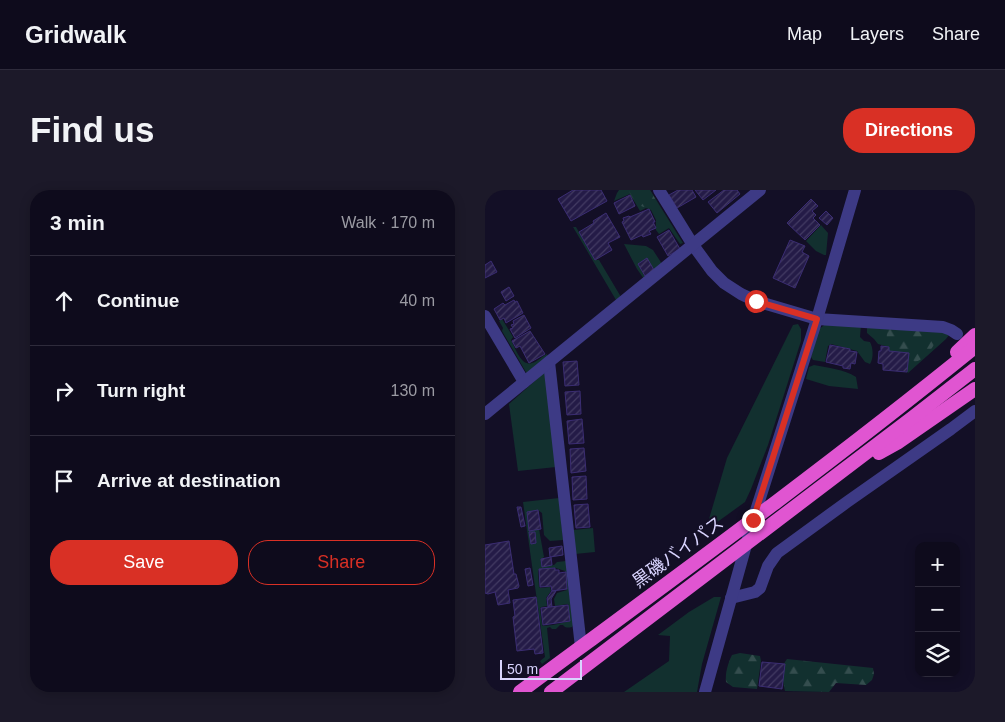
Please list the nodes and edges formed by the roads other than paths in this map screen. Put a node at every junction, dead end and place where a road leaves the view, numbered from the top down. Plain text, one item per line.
1 (659, 190) edge
2 (760, 190) edge
3 (855, 190) edge
4 (693, 245) junction
5 (485, 316) edge
6 (817, 319) junction
7 (957, 334) dead end
8 (975, 334) edge
9 (975, 347) edge
10 (549, 362) junction
11 (975, 368) edge
12 (524, 382) junction
13 (975, 390) edge
14 (901, 406) junction
15 (975, 411) edge
16 (485, 414) edge
17 (831, 480) junction
18 (753, 520) junction
19 (747, 544) junction
20 (731, 598) junction
21 (581, 647) junction
22 (521, 692) edge
23 (551, 692) edge
24 (705, 692) edge

1 - 4 street
2 - 4 street
3 - 6 street
4 - 6 street
4 - 10 street
5 - 12 street
6 - 7 street
6 - 18 street
8 - 14 highway
9 - 14 highway, 黒磯バイパス
10 - 12 street
10 - 21 street
11 - 17 highway, 黒磯バイパス
12 - 16 street
13 - 17 highway
14 - 18 highway, 黒磯バイパス
15 - 20 street
17 - 19 highway, 黒磯バイパス
18 - 19 street
18 - 21 highway, 黒磯バイパス
19 - 20 street
19 - 23 highway, 黒磯バイパス
20 - 24 street
21 - 22 highway, 黒磯バイパス

